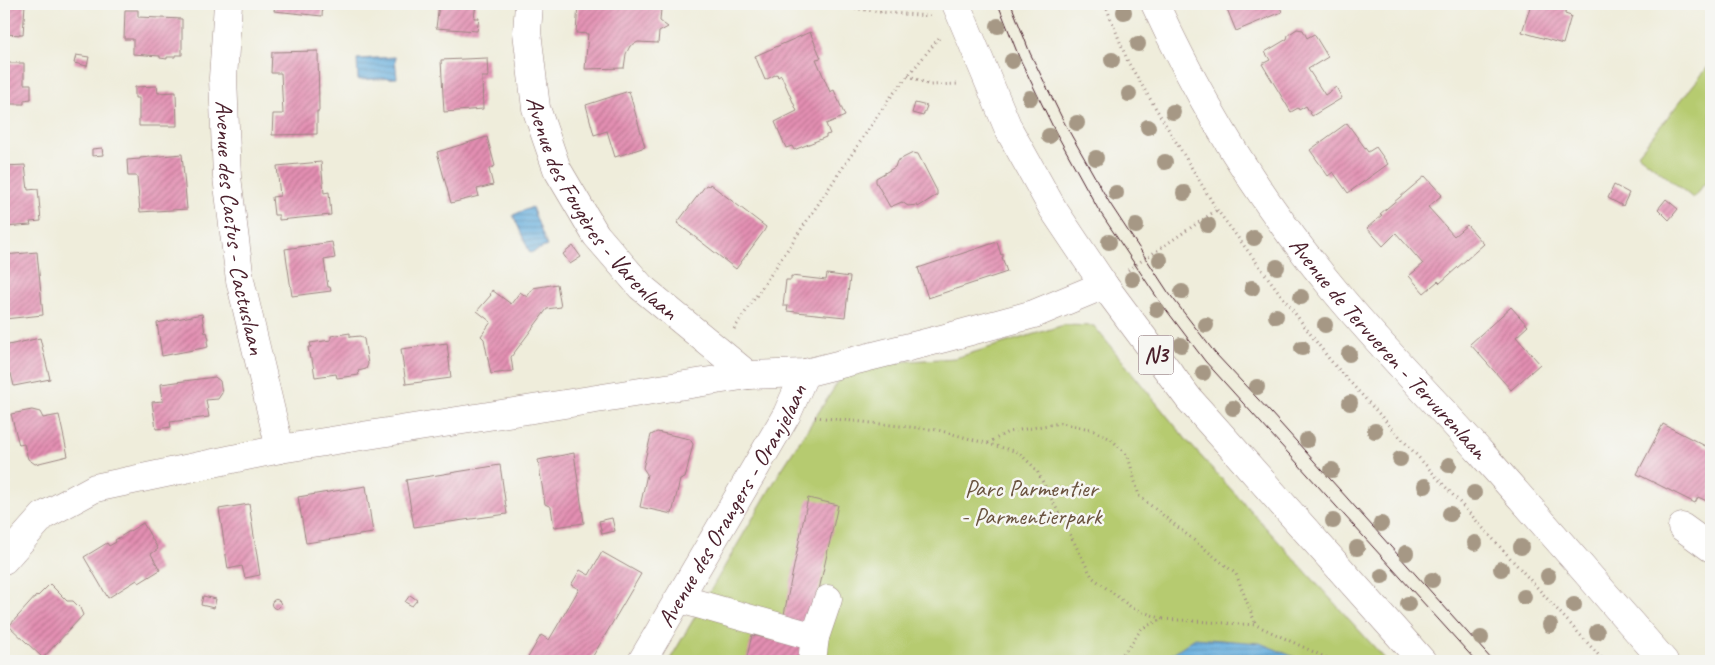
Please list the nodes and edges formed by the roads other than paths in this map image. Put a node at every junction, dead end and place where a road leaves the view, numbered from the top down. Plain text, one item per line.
1 (228, 4) edge
2 (529, 4) edge
3 (1155, 4) edge
4 (958, 10) edge
5 (1104, 285) junction
6 (805, 373) junction
7 (748, 375) junction
8 (280, 450) junction
9 (1682, 526) dead end
10 (1711, 548) edge
11 (6, 552) edge
12 (680, 599) junction
13 (828, 599) dead end
14 (814, 649) edge
15 (642, 661) edge
16 (1422, 661) edge
17 (1664, 661) edge

1 - 8 street, Avenue des Cactus - Cactuslaan
2 - 7 street, Avenue des Fougères - Varenlaan
3 - 17 street, Avenue de Tervueren - Tervurenlaan
4 - 5 street, N3
5 - 6 street
5 - 16 street, N3
6 - 7 street
6 - 12 street, Avenue des Orangers - Oranjelaan
7 - 8 street
8 - 11 street
9 - 10 street
12 - 14 street
12 - 15 street, Avenue des Orangers - Oranjelaan
13 - 14 street

